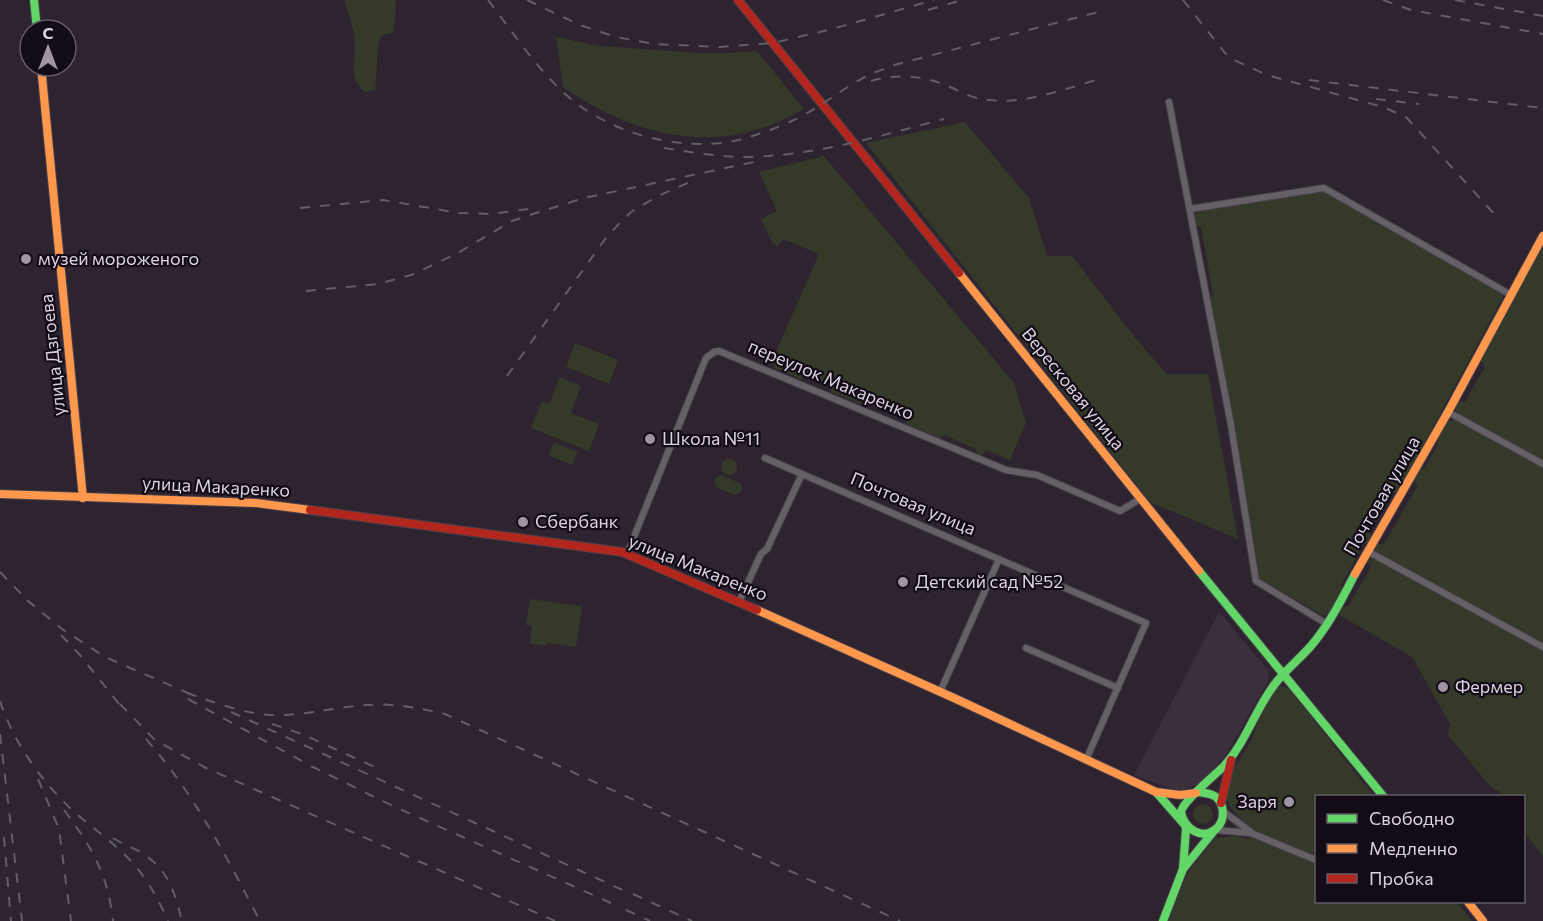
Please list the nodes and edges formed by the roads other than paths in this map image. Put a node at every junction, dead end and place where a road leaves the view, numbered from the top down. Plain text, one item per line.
1 (34, 0) edge
2 (738, 0) edge
3 (36, 18) edge
4 (42, 78) edge
5 (1169, 102) dead end
6 (1190, 209) junction
7 (1543, 236) edge
8 (1511, 295) junction
9 (1448, 412) junction
10 (765, 458) dead end
11 (1543, 464) edge
12 (802, 474) junction
13 (0, 494) edge
14 (83, 498) junction
15 (1140, 499) junction
16 (1369, 552) junction
17 (627, 554) junction
18 (999, 559) junction
19 (739, 602) junction
20 (1328, 624) junction
21 (1543, 647) edge
22 (1026, 648) dead end
23 (1282, 673) junction
24 (1118, 688) junction
25 (940, 692) junction
26 (1086, 760) junction
27 (1231, 760) junction
28 (1156, 792) junction
29 (1197, 793) junction
30 (1382, 795) edge
31 (1222, 807) junction
32 (1185, 825) junction
33 (1214, 830) junction
34 (1251, 833) junction
35 (1315, 859) edge
36 (1183, 869) junction
37 (1469, 903) edge
38 (1163, 921) edge
39 (1483, 921) edge

1 - 3 street
2 - 15 street, Вересковая улица
4 - 14 street, улица Дзгоева
5 - 6 street
6 - 8 street
6 - 20 street
7 - 8 street, Почтовая улица
8 - 9 street, Почтовая улица
9 - 11 street
9 - 16 street, Почтовая улица
10 - 12 street, Почтовая улица
12 - 18 street, Почтовая улица
12 - 19 street
13 - 14 street, улица Макаренко
14 - 17 street, улица Макаренко
15 - 17 street, переулок Макаренко
15 - 23 street, Вересковая улица
16 - 20 street, Почтовая улица
16 - 21 street
17 - 19 street, улица Макаренко
18 - 24 street, Почтовая улица
18 - 25 street
19 - 25 street, улица Макаренко
20 - 23 street, Почтовая улица
22 - 24 street
23 - 27 street, Почтовая улица
23 - 30 street, Вересковая улица
24 - 26 street
25 - 26 street, улица Макаренко
26 - 28 street, улица Макаренко
27 - 29 street, Почтовая улица
27 - 31 street, Почтовая улица
28 - 29 street, улица Макаренко
28 - 32 street, улица Макаренко
29 - 31 street
29 - 32 street
31 - 33 street
31 - 34 street
32 - 33 street
32 - 36 street
33 - 34 street
33 - 36 street
34 - 35 street
36 - 38 street
37 - 39 street

